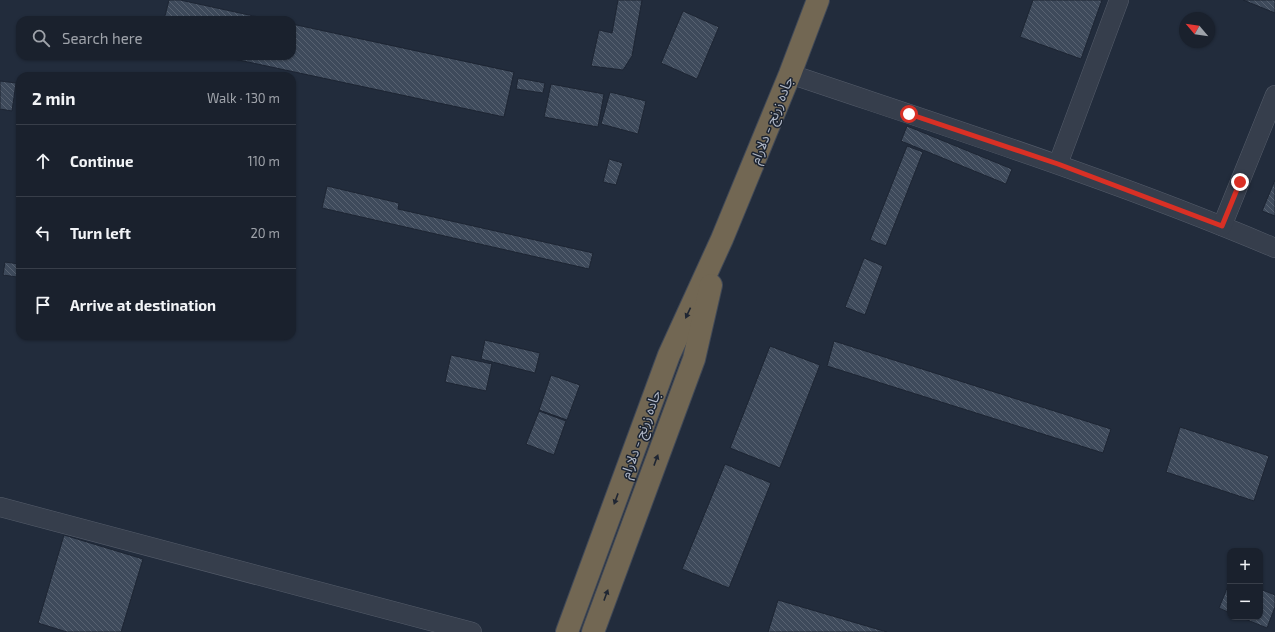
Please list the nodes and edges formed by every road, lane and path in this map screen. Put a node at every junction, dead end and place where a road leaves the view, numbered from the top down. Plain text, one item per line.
1 (818, 0) edge
2 (1119, 0) edge
3 (790, 74) junction
4 (1275, 95) edge
5 (1058, 164) junction
6 (1222, 226) junction
7 (722, 239) junction
8 (1275, 248) edge
9 (0, 507) edge
10 (472, 632) edge
11 (567, 632) edge
12 (593, 632) edge

1 - 3 highway, جاده زرنج - دلارام
2 - 5 street
3 - 5 street
3 - 7 highway, جاده زرنج - دلارام
4 - 6 street
5 - 6 street
6 - 8 street
7 -> 11 highway, جاده زرنج - دلارام
12 -> 7 highway, جاده زرنج - دلارام
9 - 10 street

